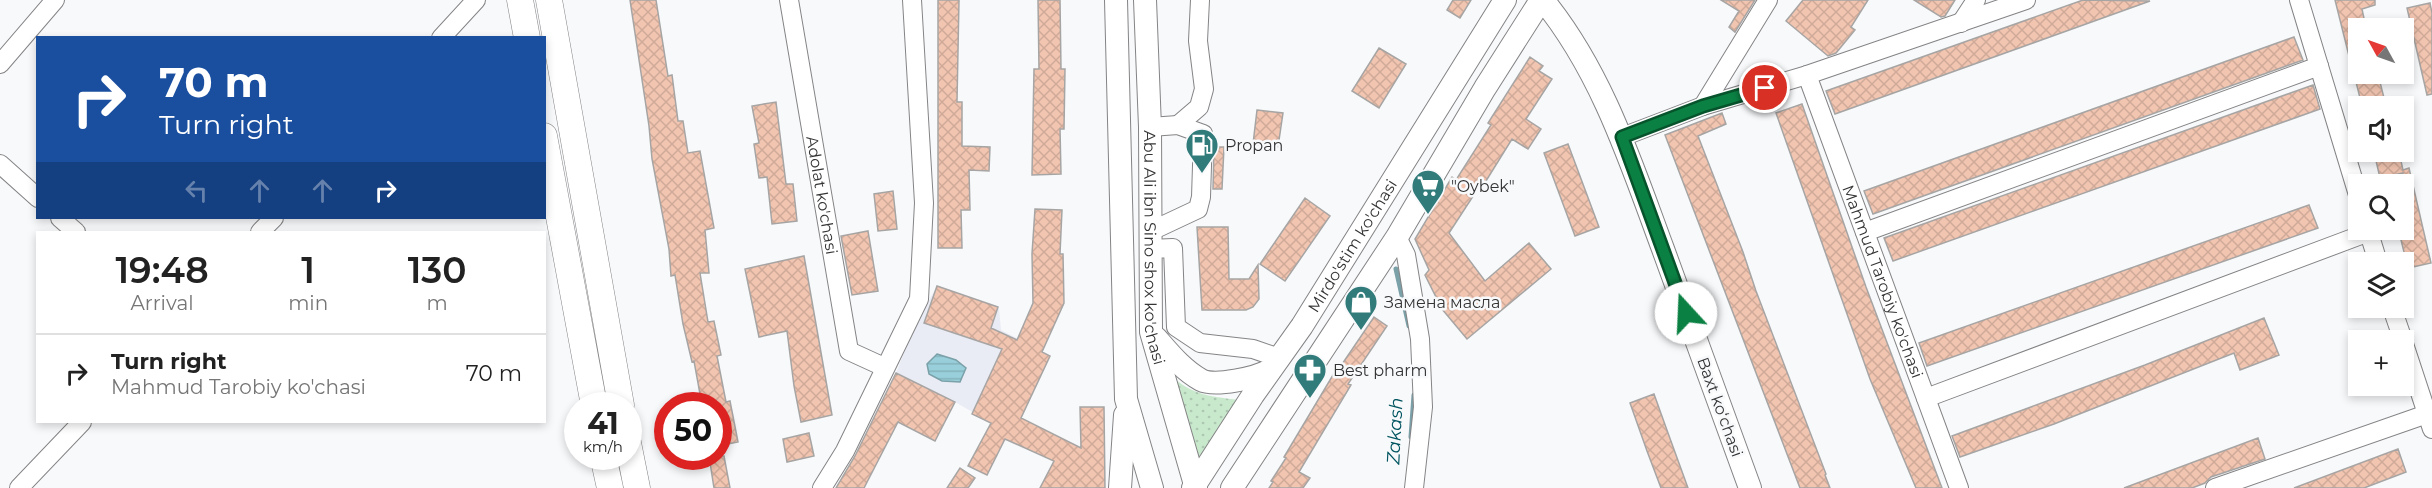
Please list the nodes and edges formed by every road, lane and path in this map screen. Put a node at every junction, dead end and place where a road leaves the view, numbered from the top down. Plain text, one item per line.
1 (55, 0) edge
2 (476, 0) edge
3 (520, 0) edge
4 (549, 0) edge
5 (789, 0) edge
6 (912, 0) edge
7 (1116, 0) edge
8 (1145, 0) edge
9 (1200, 0) edge
10 (1505, 0) edge
11 (1542, 0) edge
12 (1768, 0) edge
13 (1976, 0) edge
14 (2026, 0) edge
15 (2299, 0) edge
16 (1961, 23) junction
17 (443, 36) edge
18 (526, 36) edge
19 (0, 64) edge
20 (2319, 66) junction
21 (1807, 75) junction
22 (1703, 106) junction
23 (1178, 125) junction
24 (1150, 127) junction
25 (1622, 137) junction
26 (546, 147) edge
27 (0, 164) edge
28 (2352, 174) edge
29 (36, 196) edge
30 (61, 219) edge
31 (273, 219) edge
32 (75, 231) edge
33 (261, 231) edge
34 (1865, 232) junction
35 (1397, 237) junction
36 (2348, 239) edge
37 (1149, 241) junction
38 (1151, 332) junction
39 (1275, 364) junction
40 (884, 367) junction
41 (2414, 374) edge
42 (592, 392) edge
43 (619, 392) edge
44 (1926, 398) junction
45 (1126, 399) junction
46 (2430, 422) edge
47 (81, 423) edge
48 (606, 470) edge
49 (633, 470) edge
50 (19, 488) edge
51 (610, 488) edge
52 (637, 488) edge
53 (822, 488) edge
54 (1120, 488) edge
55 (1152, 488) edge
56 (1194, 488) edge
57 (1232, 488) edge
58 (1414, 488) edge
59 (1750, 488) edge
60 (1959, 488) edge
61 (2215, 488) edge

1 - 19 street
2 - 17 street
3 - 18 highway
4 - 43 highway
5 - 40 street, Adolat ko'chasi
6 - 40 street
7 - 45 main road, Abu Ali ibn Sino shox ko'chasi
8 - 24 main road, Abu Ali ibn Sino shox ko'chasi
9 - 23 street
10 - 39 main road, Mirdo'stim ko'chasi
11 - 25 main road, Baxt koʻchasi
11 - 35 main road, Mirdo'stim ko'chasi
12 - 22 street
13 - 16 street
14 - 16 street
15 - 20 street
16 - 21 street
20 - 28 street
20 - 34 street
21 - 22 street
21 - 34 street, Mahmud Tarobiy ko'chasi
22 - 25 street
23 - 24 street
23 - 37 street
24 - 37 main road, Abu Ali ibn Sino shox ko'chasi
25 - 59 main road, Baxt koʻchasi
26 - 42 highway
27 - 29 street
30 - 32 street
31 - 33 street
34 - 44 street, Mahmud Tarobiy ko'chasi
35 - 57 main road, Mirdo'stim ko'chasi
35 - 58 street
36 - 44 street
37 - 38 main road, Abu Ali ibn Sino shox ko'chasi
37 - 39 street
38 - 39 main road
38 - 56 main road, Abu Ali ibn Sino shox ko'chasi
39 - 56 main road, Mirdo'stim ko'chasi
40 - 53 street
41 - 46 street
44 - 60 street, Mahmud Tarobiy ko'chasi
45 - 54 main road
45 - 55 main road, Abu Ali ibn Sino shox ko'chasi
46 - 61 street
47 - 50 street
48 - 51 highway
49 - 52 highway

